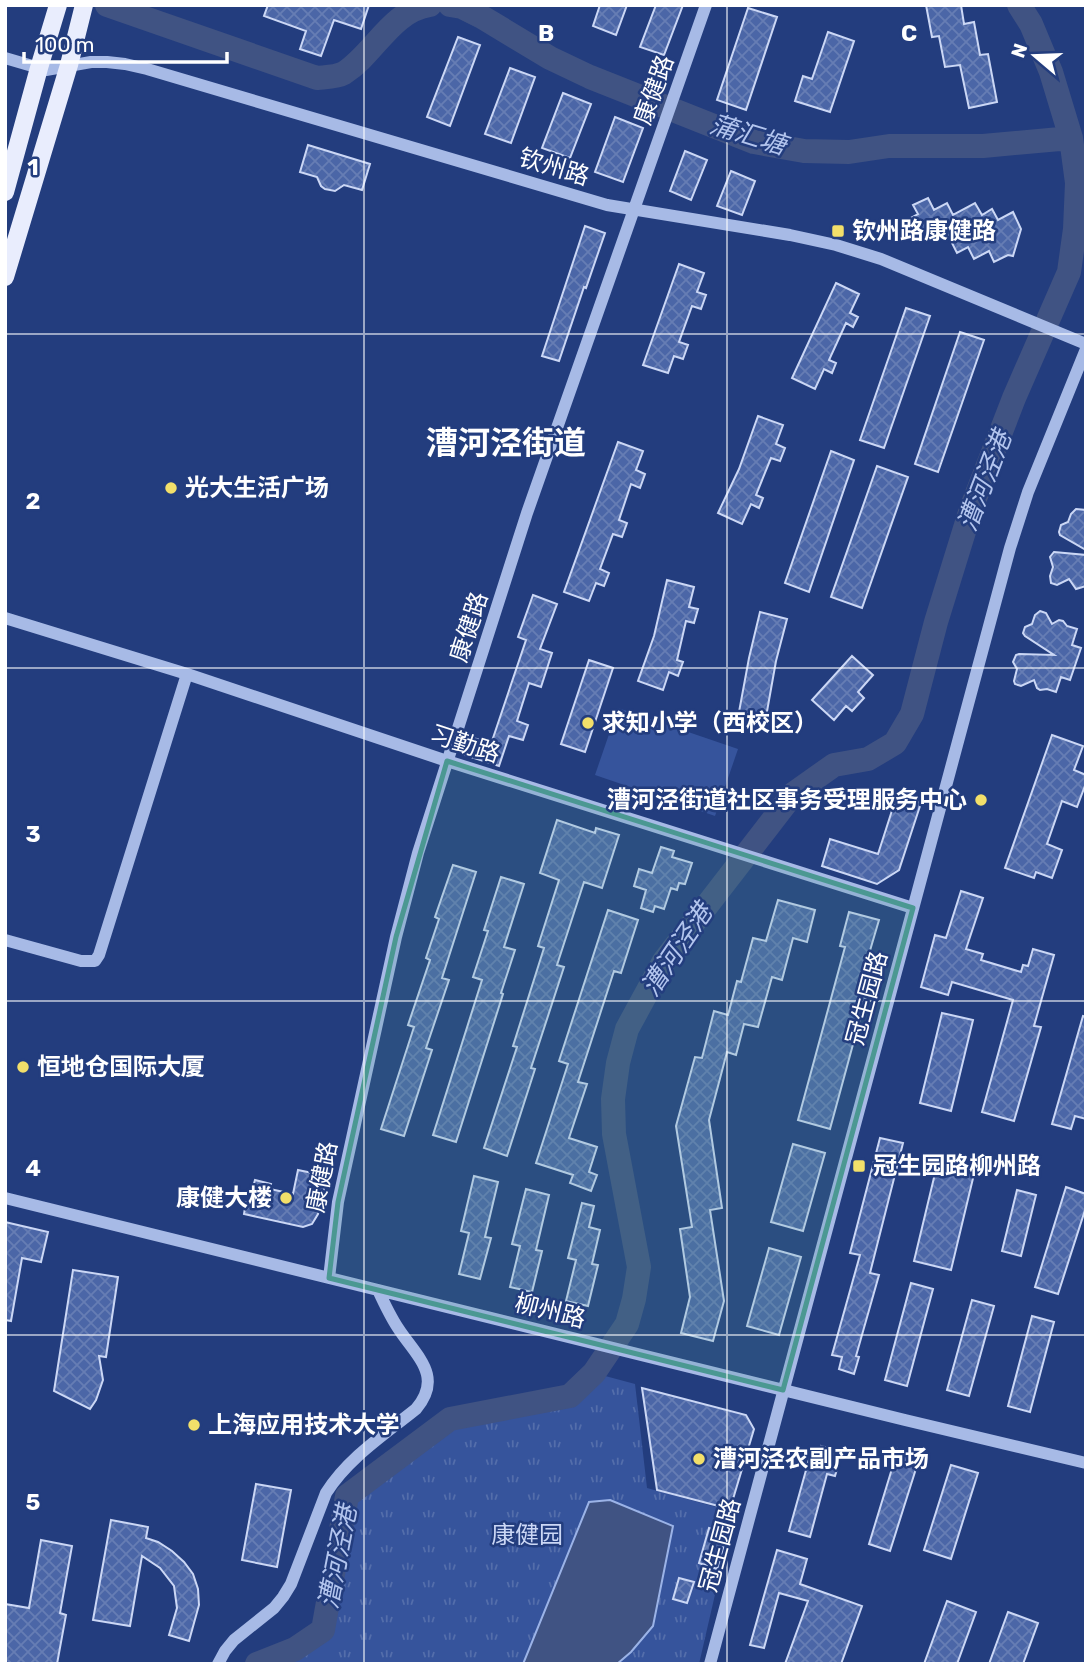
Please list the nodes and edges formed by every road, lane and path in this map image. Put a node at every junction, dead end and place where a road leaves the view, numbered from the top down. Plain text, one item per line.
1 (58, 5) edge
2 (84, 5) edge
3 (706, 5) edge
4 (5, 58) edge
5 (69, 65) junction
6 (39, 68) junction
7 (5, 192) edge
8 (633, 210) junction
9 (5, 277) edge
10 (1086, 346) edge
11 (5, 618) edge
12 (187, 674) junction
13 (447, 761) junction
14 (913, 908) junction
15 (5, 940) edge
16 (5, 1198) edge
17 (328, 1278) junction
18 (378, 1290) junction
19 (783, 1390) junction
20 (1086, 1463) edge
21 (218, 1664) edge
22 (710, 1664) edge

1 - 6 main road
2 - 5 main road
3 - 8 street, 康健路
4 - 6 street, 钦州路
5 - 6 street, 钦州路
5 - 8 street, 钦州路
5 - 9 main road
6 - 7 main road
8 - 10 street, 钦州路
8 - 13 street, 康健路
10 - 14 street, 冠生园路
11 - 12 street, 习勤路
12 - 13 street, 习勤路
12 - 15 street
13 - 14 street, 习勤路
13 - 17 street, 康健路
14 - 19 street, 冠生园路
16 - 17 street, 柳州路
17 - 18 street, 柳州路
18 - 19 street, 柳州路
18 - 21 street
19 - 20 street, 柳州路
19 - 22 street, 冠生园路

